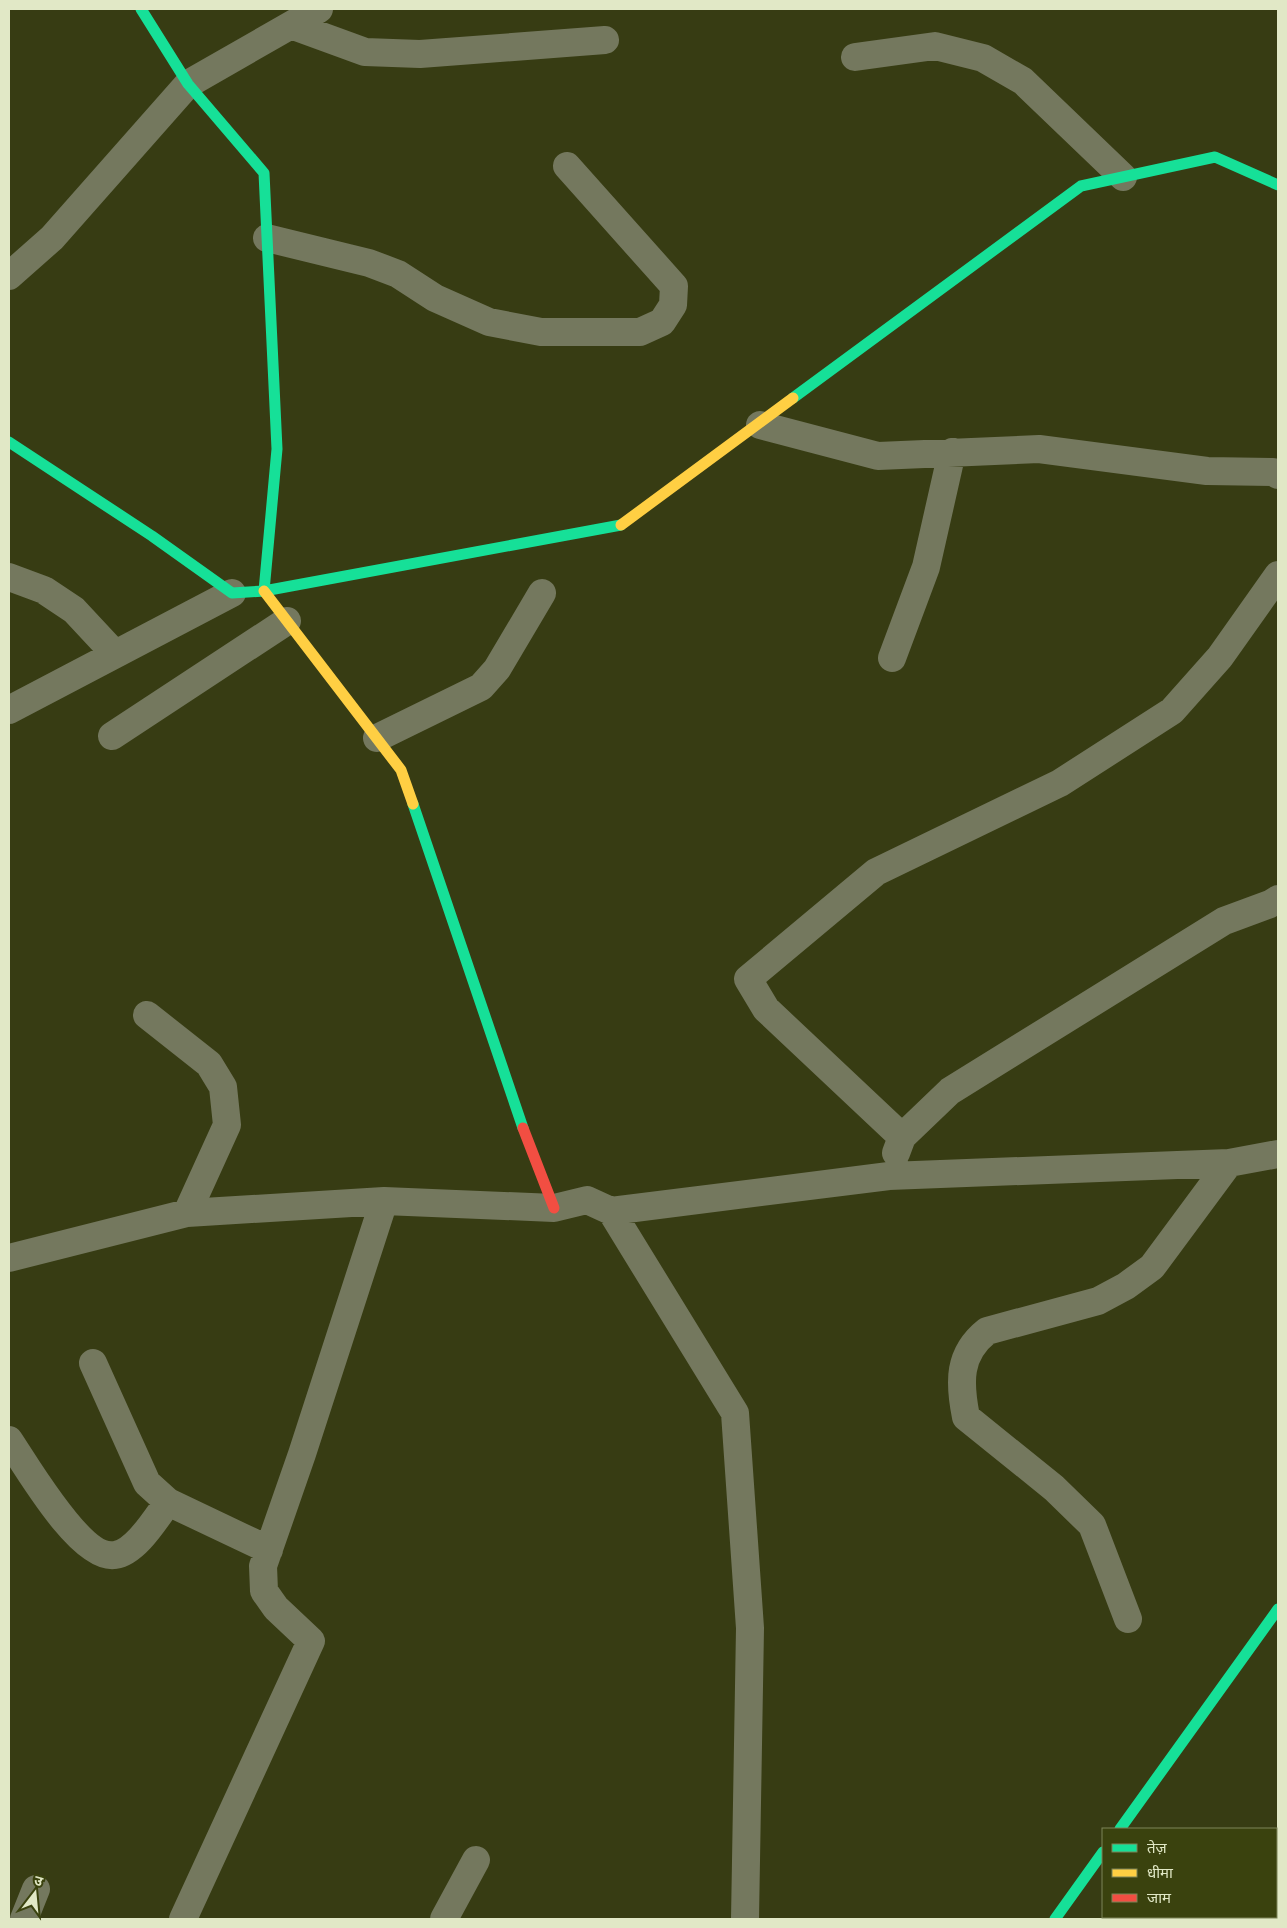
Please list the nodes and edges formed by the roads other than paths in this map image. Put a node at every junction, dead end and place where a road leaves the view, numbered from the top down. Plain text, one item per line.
1 (142, 9) edge
2 (319, 9) edge
3 (291, 25) junction
4 (605, 40) dead end
5 (855, 57) dead end
6 (188, 84) junction
7 (567, 166) dead end
8 (1122, 177) junction
9 (1278, 185) edge
10 (267, 238) junction
11 (9, 276) edge
12 (760, 425) junction
13 (9, 442) edge
14 (952, 452) junction
15 (1278, 475) edge
16 (1278, 575) edge
17 (9, 577) edge
18 (264, 591) junction
19 (232, 593) junction
20 (542, 593) dead end
21 (287, 621) junction
22 (115, 654) junction
23 (892, 658) dead end
24 (9, 710) edge
25 (112, 736) dead end
26 (378, 738) junction
27 (1278, 899) edge
28 (147, 1015) dead end
29 (902, 1137) junction
30 (1278, 1154) edge
31 (1229, 1163) junction
32 (889, 1176) junction
33 (384, 1201) junction
34 (554, 1208) junction
35 (611, 1210) junction
36 (187, 1212) junction
37 (9, 1258) edge
38 (93, 1363) dead end
39 (9, 1440) edge
40 (168, 1502) junction
41 (269, 1550) junction
42 (1278, 1609) edge
43 (1128, 1620) dead end
44 (1121, 1828) edge
45 (1102, 1853) edge
46 (476, 1860) dead end
47 (36, 1890) dead end
48 (24, 1919) edge
49 (183, 1919) edge
50 (444, 1919) edge
51 (745, 1919) edge
52 (1055, 1919) edge

1 - 6 street
2 - 3 street
3 - 4 street
3 - 6 street
5 - 8 street
6 - 10 street
6 - 11 street
7 - 10 street
8 - 9 street
8 - 12 street
10 - 18 street
12 - 14 street
12 - 18 street
13 - 19 street
14 - 15 street
14 - 23 street
16 - 29 street
17 - 22 street
18 - 19 street
18 - 21 street
19 - 22 street
20 - 26 street
21 - 25 street
21 - 26 street
22 - 24 street
26 - 34 street
27 - 29 street
28 - 36 street
29 - 32 street
30 - 31 street
31 - 32 street
31 - 43 street
32 - 35 street
33 - 34 street
33 - 36 street
33 - 41 street
34 - 35 street
35 - 51 street
36 - 37 street
38 - 40 street
39 - 40 street
40 - 41 street
41 - 49 street
42 - 44 street
45 - 52 street
46 - 50 street
47 - 48 street

